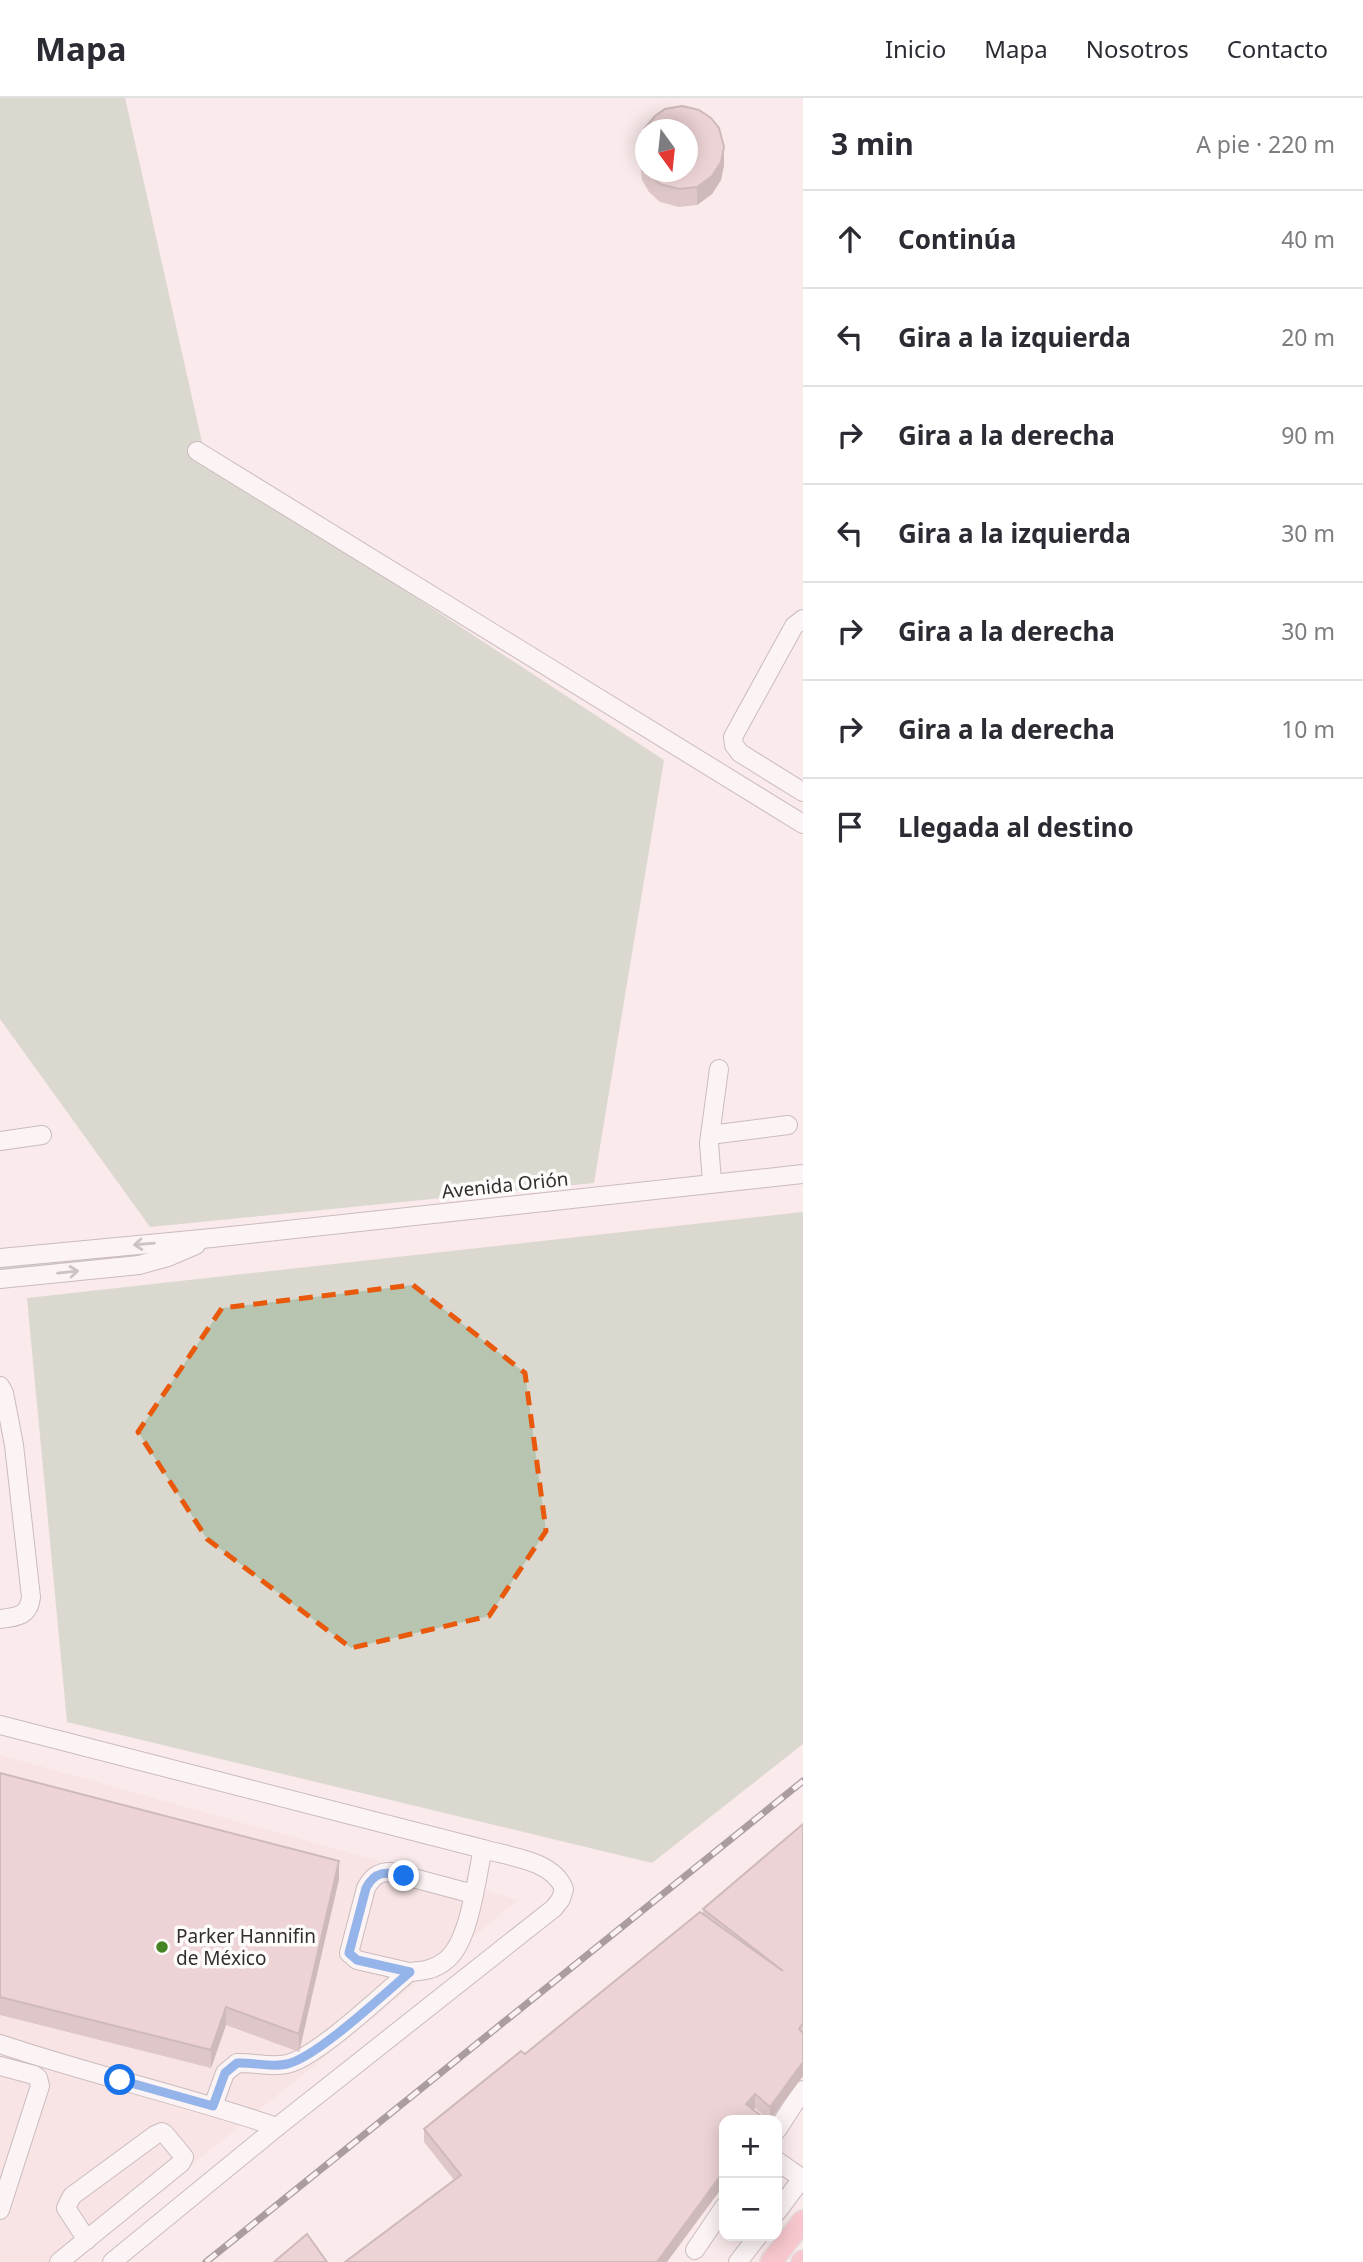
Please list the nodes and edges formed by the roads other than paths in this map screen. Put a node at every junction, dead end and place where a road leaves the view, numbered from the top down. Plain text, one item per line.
1 (197, 452) dead end
2 (803, 619) edge
3 (803, 792) edge
4 (803, 824) edge
5 (719, 1069) dead end
6 (788, 1125) dead end
7 (43, 1135) dead end
8 (710, 1135) junction
9 (0, 1141) edge
10 (803, 1174) edge
11 (712, 1182) junction
12 (212, 1238) junction
13 (0, 1258) edge
14 (0, 1279) edge
15 (0, 1386) edge
16 (0, 1619) edge
17 (0, 1725) edge
18 (482, 1849) junction
19 (473, 1894) junction
20 (410, 1972) junction
21 (0, 2044) edge
22 (0, 2066) edge
23 (803, 2090) edge
24 (213, 2106) junction
25 (782, 2122) edge
26 (278, 2127) junction
27 (782, 2164) edge
28 (803, 2178) edge
29 (782, 2205) edge
30 (0, 2210) edge
31 (719, 2214) edge
32 (803, 2221) edge
33 (88, 2240) junction
34 (754, 2241) edge
35 (695, 2250) dead end
36 (59, 2262) edge
37 (112, 2262) edge
38 (738, 2262) edge
39 (771, 2262) edge

1 - 4 street
2 - 3 street
5 - 8 street
6 - 8 street
7 - 9 street
8 - 11 street
10 - 11 street, Avenida Orión
11 - 12 street, Avenida Orión
12 -> 13 street, Avenida Orión
14 -> 12 street, Avenida Orión
15 - 16 street
17 - 18 street
18 - 19 street
18 - 26 street
19 - 20 street
19 - 20 street
20 - 24 street
21 - 24 street
22 - 30 street
23 - 25 street
24 - 26 street
26 - 37 street
27 - 28 street
28 - 29 street
31 - 35 street
32 - 39 main road
33 - 33 street
33 - 36 street
34 - 38 street

